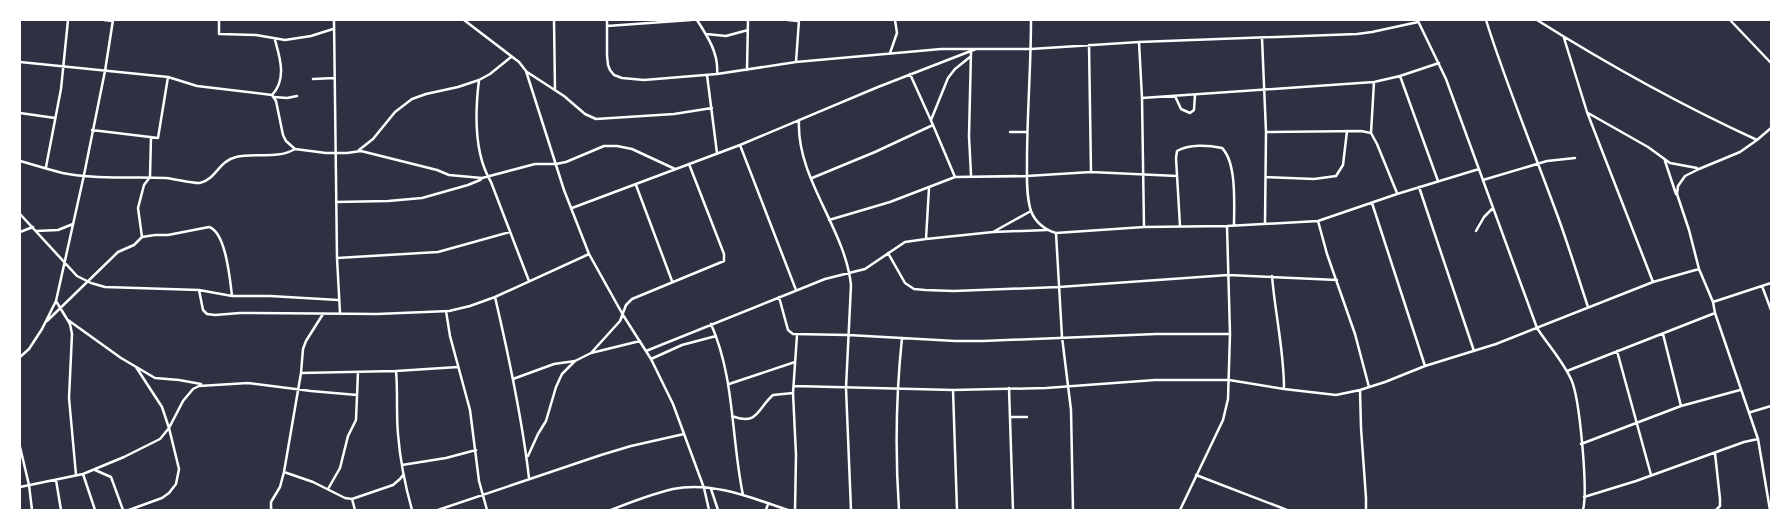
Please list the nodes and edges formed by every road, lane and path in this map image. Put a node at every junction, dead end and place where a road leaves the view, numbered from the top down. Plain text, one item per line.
1 (68, 20) edge
2 (104, 20) edge
3 (219, 20) edge
4 (334, 20) edge
5 (464, 20) edge
6 (554, 20) edge
7 (607, 20) edge
8 (690, 20) edge
9 (697, 20) edge
10 (748, 20) edge
11 (788, 20) edge
12 (895, 20) edge
13 (1031, 20) edge
14 (1486, 20) edge
15 (1537, 20) edge
16 (113, 21) edge
17 (799, 21) edge
18 (1417, 21) edge
19 (1733, 21) edge
20 (608, 26) junction
21 (334, 28) junction
22 (748, 30) junction
23 (706, 34) junction
24 (1262, 38) junction
25 (1564, 38) junction
26 (275, 39) junction
27 (1139, 42) junction
28 (1089, 45) junction
29 (977, 48) junction
30 (1031, 49) junction
31 (971, 52) junction
32 (890, 53) junction
33 (512, 56) junction
34 (970, 57) junction
35 (20, 62) edge
36 (796, 62) junction
37 (1439, 63) junction
38 (1771, 63) edge
39 (64, 68) junction
40 (747, 70) junction
41 (105, 71) junction
42 (526, 71) junction
43 (717, 74) junction
44 (910, 74) junction
45 (707, 75) junction
46 (1400, 76) junction
47 (168, 78) junction
48 (334, 78) junction
49 (313, 79) dead end
50 (478, 80) junction
51 (1374, 82) junction
52 (1265, 89) junction
53 (555, 90) junction
54 (1195, 95) junction
55 (273, 96) junction
56 (297, 96) dead end
57 (1175, 96) junction
58 (1142, 98) junction
59 (712, 108) junction
60 (1587, 112) junction
61 (20, 113) edge
62 (55, 118) junction
63 (798, 120) junction
64 (931, 120) junction
65 (933, 124) junction
66 (1771, 128) edge
67 (92, 130) junction
68 (1347, 131) junction
69 (1010, 132) dead end
70 (1027, 132) junction
71 (1266, 132) junction
72 (1371, 133) junction
73 (151, 137) junction
74 (1757, 140) junction
75 (740, 145) junction
76 (295, 149) junction
77 (358, 151) junction
78 (336, 153) junction
79 (717, 153) junction
80 (1574, 158) dead end
81 (1665, 160) junction
82 (20, 161) edge
83 (556, 164) junction
84 (689, 164) junction
85 (1537, 164) junction
86 (45, 167) junction
87 (675, 169) junction
88 (1479, 169) junction
89 (1699, 169) junction
90 (1091, 172) junction
91 (1142, 174) junction
92 (84, 175) junction
93 (971, 176) junction
94 (1027, 176) junction
95 (1177, 176) junction
96 (150, 177) junction
97 (488, 177) junction
98 (955, 177) junction
99 (1266, 177) junction
100 (482, 178) junction
101 (812, 178) junction
102 (1483, 180) junction
103 (1438, 181) junction
104 (636, 184) junction
105 (929, 187) junction
106 (1419, 187) junction
107 (1397, 194) junction
108 (1676, 194) junction
109 (336, 202) junction
110 (1372, 203) junction
111 (572, 208) junction
112 (1493, 208) junction
113 (1031, 211) junction
114 (20, 214) edge
115 (829, 220) junction
116 (1318, 221) junction
117 (1265, 223) junction
118 (73, 224) junction
119 (1234, 225) junction
120 (1180, 226) junction
121 (1227, 226) junction
122 (33, 227) junction
123 (1144, 227) junction
124 (1047, 230) junction
125 (36, 231) junction
126 (1476, 231) dead end
127 (20, 232) edge
128 (510, 232) junction
129 (993, 232) junction
130 (1056, 233) junction
131 (142, 237) junction
132 (926, 238) junction
133 (888, 253) junction
134 (589, 254) junction
135 (337, 258) junction
136 (64, 262) junction
137 (1699, 268) junction
138 (850, 273) junction
139 (1228, 275) junction
140 (1272, 276) junction
141 (1337, 280) junction
142 (529, 281) junction
143 (88, 282) junction
144 (672, 282) junction
145 (1653, 282) junction
146 (1771, 283) edge
147 (1059, 286) junction
148 (1762, 286) junction
149 (199, 290) junction
150 (796, 290) junction
151 (232, 296) junction
152 (495, 297) junction
153 (779, 297) junction
154 (338, 300) junction
155 (56, 301) junction
156 (1713, 302) junction
157 (1588, 307) junction
158 (60, 308) junction
159 (1771, 310) edge
160 (446, 311) junction
161 (340, 313) junction
162 (323, 314) junction
163 (1715, 314) junction
164 (623, 316) junction
165 (67, 319) junction
166 (46, 322) junction
167 (711, 324) junction
168 (1537, 328) junction
169 (1230, 334) junction
170 (1663, 334) junction
171 (797, 335) junction
172 (848, 335) junction
173 (716, 336) junction
174 (902, 338) junction
175 (1062, 338) junction
176 (640, 341) junction
177 (646, 351) junction
178 (1474, 351) junction
179 (1617, 351) junction
180 (591, 353) junction
181 (20, 357) edge
182 (650, 359) junction
183 (575, 361) junction
184 (796, 362) junction
185 (1425, 366) junction
186 (136, 367) junction
187 (458, 367) junction
188 (396, 371) junction
189 (1567, 371) junction
190 (358, 372) junction
191 (301, 373) junction
192 (513, 379) junction
193 (1229, 380) junction
194 (203, 384) junction
195 (728, 384) junction
196 (1068, 385) junction
197 (794, 386) junction
198 (1369, 387) junction
199 (846, 388) junction
200 (1009, 388) junction
201 (298, 389) junction
202 (897, 389) junction
203 (1284, 389) junction
204 (953, 390) junction
205 (1360, 390) junction
206 (1740, 390) junction
207 (793, 393) junction
208 (357, 395) junction
209 (1681, 406) junction
210 (1771, 406) edge
211 (1750, 412) junction
212 (732, 416) junction
213 (1010, 417) junction
214 (1027, 417) dead end
215 (1637, 422) junction
216 (169, 428) junction
217 (684, 434) junction
218 (1758, 439) junction
219 (1581, 444) junction
220 (20, 447) edge
221 (476, 450) junction
222 (1715, 453) junction
223 (528, 457) junction
224 (402, 465) junction
225 (93, 469) junction
226 (284, 472) junction
227 (83, 474) junction
228 (403, 474) junction
229 (76, 475) junction
230 (1196, 475) junction
231 (1652, 476) junction
232 (529, 478) junction
233 (56, 480) junction
234 (29, 485) junction
235 (20, 487) edge
236 (704, 488) junction
237 (328, 489) junction
238 (711, 489) junction
239 (743, 495) junction
240 (484, 496) junction
241 (1584, 497) junction
242 (352, 499) junction
243 (768, 504) junction
244 (1770, 508) edge
245 (32, 510) edge
246 (61, 510) edge
247 (94, 510) edge
248 (123, 510) edge
249 (129, 510) edge
250 (272, 510) edge
251 (355, 510) edge
252 (412, 510) edge
253 (438, 510) edge
254 (488, 510) edge
255 (611, 510) edge
256 (709, 510) edge
257 (718, 510) edge
258 (766, 510) edge
259 (788, 510) edge
260 (795, 510) edge
261 (851, 510) edge
262 (899, 510) edge
263 (957, 510) edge
264 (1013, 510) edge
265 (1073, 510) edge
266 (1180, 510) edge
267 (1288, 510) edge
268 (1366, 510) edge
269 (1582, 510) edge
270 (1716, 510) edge

1 - 39 street
2 - 16 street
3 - 26 street
4 - 21 street
5 - 33 street
6 - 53 street
7 - 20 street
8 - 20 street
9 - 23 street
10 - 22 street
11 - 17 street
12 - 32 street
13 - 30 street
14 - 85 street
15 - 25 street
16 - 41 street
17 - 36 street
18 - 24 street
18 - 37 street
19 - 38 street
20 - 45 street
21 - 26 street
21 - 48 street
22 - 23 street
22 - 40 street
23 - 43 street
24 - 27 street
24 - 52 street
25 - 60 street
25 - 74 street
26 - 55 street
27 - 28 street
27 - 58 street
28 - 30 street
28 - 90 street
29 - 30 street
29 - 31 street
29 - 32 street
30 - 70 street
31 - 34 street
31 - 44 street
32 - 36 street
33 - 42 street
33 - 50 street
34 - 64 street
34 - 93 street
35 - 39 street
36 - 40 street
37 - 46 street
37 - 88 street
39 - 41 street
39 - 62 street
40 - 43 street
41 - 47 street
41 - 67 street
42 - 53 street
42 - 83 street
43 - 45 street
44 - 63 street
44 - 64 street
45 - 59 street
46 - 51 street
46 - 103 street
47 - 55 street
47 - 73 street
48 - 49 street
48 - 78 street
50 - 77 street
50 - 97 street
51 - 52 street
51 - 72 street
52 - 54 street
52 - 71 street
53 - 59 street
54 - 57 street
54 - 57 street
55 - 56 street
55 - 76 street
57 - 58 street
58 - 91 street
59 - 79 street
60 - 81 street
60 - 145 street
61 - 62 street
62 - 86 street
63 - 75 street
63 - 101 street
64 - 65 street
65 - 98 street
65 - 101 street
66 - 74 street
67 - 73 street
67 - 92 street
68 - 71 street
68 - 72 street
68 - 99 street
69 - 70 street
70 - 94 street
71 - 99 street
72 - 107 street
73 - 96 street
74 - 89 street
75 - 79 street
75 - 150 street
76 - 78 street
76 - 96 street
77 - 78 street
77 - 100 street
78 - 109 street
79 - 84 street
80 - 85 street
81 - 89 street
81 - 108 street
82 - 86 street
83 - 87 street
83 - 97 street
83 - 111 street
84 - 87 street
84 - 144 street
85 - 102 street
85 - 157 street
86 - 92 street
87 - 104 street
88 - 102 street
88 - 103 street
89 - 108 street
90 - 91 street
90 - 94 street
91 - 95 street
91 - 123 street
92 - 96 street
92 - 118 street
93 - 94 street
93 - 98 street
94 - 113 street
95 - 119 street
95 - 120 street
96 - 131 street
97 - 100 street
97 - 128 street
98 - 105 street
99 - 117 street
100 - 109 street
101 - 115 street
102 - 112 street
103 - 106 street
104 - 111 street
104 - 144 street
105 - 115 street
105 - 132 street
106 - 107 street
106 - 178 street
107 - 110 street
108 - 137 street
109 - 135 street
110 - 116 street
110 - 185 street
111 - 134 street
112 - 126 street
112 - 168 street
113 - 124 street
113 - 129 street
114 - 122 street
115 - 138 street
116 - 117 street
116 - 141 street
117 - 119 street
118 - 125 street
118 - 136 street
119 - 121 street
120 - 121 street
120 - 123 street
121 - 139 street
122 - 125 street
122 - 127 street
123 - 130 street
124 - 129 street
124 - 130 street
125 - 136 street
128 - 135 street
128 - 142 street
129 - 132 street
130 - 147 street
131 - 143 street
131 - 151 street
132 - 133 street
133 - 138 street
133 - 147 street
134 - 142 street
134 - 164 street
135 - 154 street
136 - 143 street
136 - 155 street
137 - 145 street
137 - 156 street
138 - 150 street
138 - 172 street
139 - 140 street
139 - 147 street
139 - 169 street
140 - 141 street
140 - 203 street
141 - 198 street
142 - 152 street
143 - 149 street
143 - 158 street
144 - 164 street
145 - 157 street
146 - 148 street
147 - 175 street
148 - 156 street
148 - 159 street
149 - 151 street
149 - 162 street
150 - 153 street
151 - 154 street
152 - 160 street
152 - 192 street
153 - 167 street
153 - 171 street
154 - 161 street
155 - 158 street
155 - 166 street
156 - 163 street
157 - 168 street
158 - 165 street
158 - 166 street
160 - 161 street
160 - 187 street
161 - 162 street
162 - 191 street
163 - 170 street
163 - 206 street
164 - 176 street
164 - 180 street
165 - 186 street
165 - 229 street
166 - 181 street
167 - 173 street
167 - 177 street
168 - 178 street
168 - 189 street
169 - 175 street
169 - 193 street
170 - 179 street
170 - 209 street
171 - 172 street
171 - 184 street
172 - 174 street
172 - 199 street
173 - 182 street
173 - 195 street
174 - 175 street
174 - 202 street
175 - 196 street
176 - 177 street
176 - 180 street
177 - 182 street
178 - 185 street
179 - 189 street
179 - 215 street
180 - 183 street
182 - 217 street
183 - 192 street
183 - 223 street
184 - 195 street
184 - 197 street
185 - 198 street
186 - 194 street
186 - 216 street
187 - 188 street
187 - 221 street
188 - 190 street
188 - 224 street
189 - 219 street
190 - 191 street
190 - 208 street
191 - 201 street
192 - 223 street
193 - 196 street
193 - 203 street
193 - 230 street
194 - 201 street
194 - 216 street
195 - 212 street
196 - 200 street
196 - 265 street
197 - 199 street
197 - 207 street
198 - 205 street
199 - 202 street
199 - 261 street
200 - 204 street
200 - 213 street
201 - 208 street
201 - 226 street
202 - 204 street
202 - 262 street
203 - 205 street
204 - 263 street
205 - 268 street
206 - 209 street
206 - 211 street
207 - 212 street
207 - 260 street
208 - 237 street
209 - 215 street
210 - 211 street
211 - 218 street
212 - 239 street
213 - 214 street
213 - 264 street
215 - 219 street
215 - 231 street
216 - 225 street
216 - 249 street
217 - 232 street
217 - 236 street
218 - 222 street
218 - 244 street
219 - 241 street
220 - 234 street
221 - 224 street
221 - 240 street
222 - 231 street
222 - 270 street
223 - 232 street
224 - 228 street
225 - 227 street
225 - 248 street
226 - 237 street
226 - 250 street
227 - 229 street
227 - 247 street
228 - 242 street
228 - 252 street
229 - 233 street
230 - 266 street
230 - 267 street
231 - 241 street
232 - 240 street
233 - 234 street
233 - 246 street
234 - 235 street
234 - 245 street
236 - 238 street
236 - 255 street
236 - 256 street
237 - 242 street
238 - 239 street
238 - 257 street
239 - 243 street
240 - 253 street
240 - 254 street
241 - 269 street
242 - 251 street
243 - 258 street
243 - 259 street

